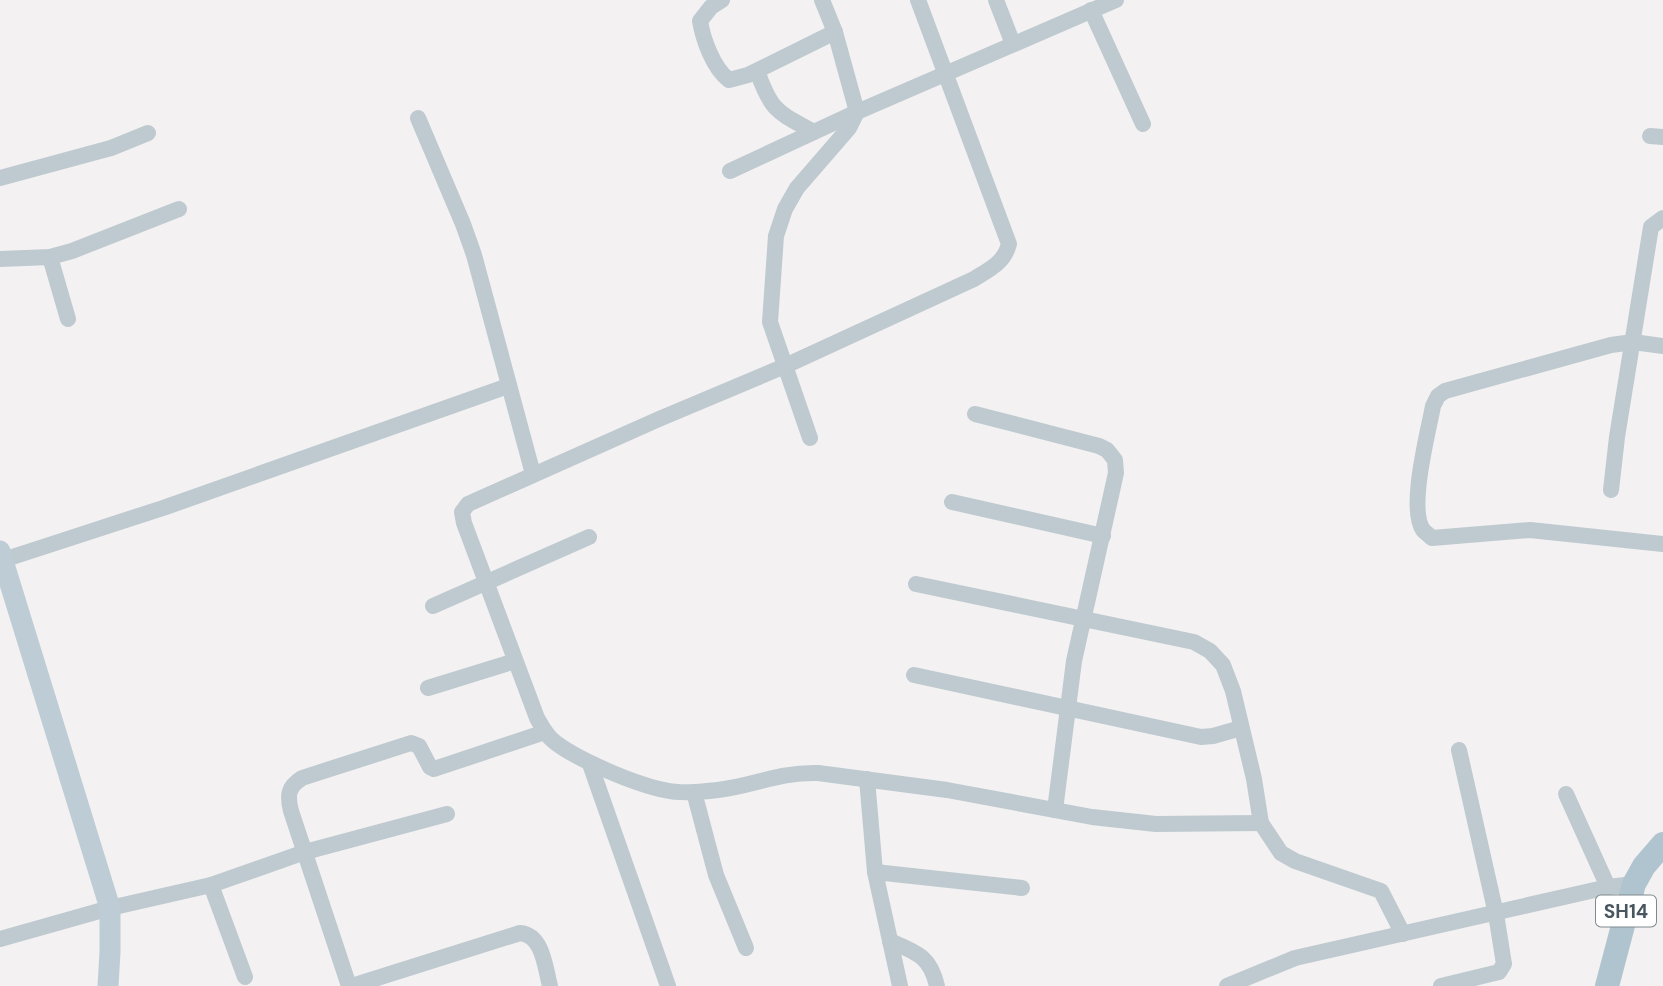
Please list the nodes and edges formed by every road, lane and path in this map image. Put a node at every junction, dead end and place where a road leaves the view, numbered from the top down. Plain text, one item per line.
1 (722, 0) edge
2 (822, 0) edge
3 (918, 0) edge
4 (996, 0) edge
5 (1116, 0) edge
6 (1083, 8) edge
7 (835, 32) junction
8 (1013, 44) junction
9 (757, 71) junction
10 (946, 74) junction
11 (857, 112) junction
12 (418, 118) dead end
13 (1143, 124) dead end
14 (814, 132) junction
15 (148, 133) dead end
16 (730, 171) dead end
17 (0, 178) edge
18 (179, 209) dead end
19 (1663, 218) edge
20 (50, 257) junction
21 (0, 259) edge
22 (68, 318) dead end
23 (1633, 342) junction
24 (1663, 346) edge
25 (785, 366) junction
26 (508, 386) junction
27 (975, 414) dead end
28 (810, 438) dead end
29 (533, 474) junction
30 (1611, 491) dead end
31 (952, 502) dead end
32 (1104, 536) junction
33 (589, 537) dead end
34 (1663, 544) edge
35 (1, 555) edge
36 (486, 583) junction
37 (916, 584) dead end
38 (433, 606) dead end
39 (1084, 620) junction
40 (515, 661) junction
41 (914, 675) dead end
42 (428, 688) dead end
43 (1068, 708) junction
44 (1241, 728) junction
45 (545, 732) junction
46 (1459, 750) dead end
47 (590, 764) junction
48 (867, 779) junction
49 (694, 792) junction
50 (1566, 794) dead end
51 (1055, 810) junction
52 (447, 814) dead end
53 (1261, 823) junction
54 (1663, 844) edge
55 (305, 852) junction
56 (874, 872) junction
57 (1634, 884) junction
58 (211, 886) junction
59 (1022, 887) dead end
60 (1608, 887) junction
61 (110, 908) junction
62 (1496, 914) junction
63 (1403, 934) junction
64 (0, 939) edge
65 (890, 941) junction
66 (746, 948) dead end
67 (245, 977) dead end
68 (108, 986) edge
69 (350, 986) edge
70 (550, 986) edge
71 (668, 986) edge
72 (900, 986) edge
73 (937, 986) edge
74 (1227, 986) edge
75 (1441, 986) edge
76 (1607, 986) edge

1 - 9 street
2 - 7 street
3 - 10 street
4 - 8 street
5 - 6 street
6 - 8 street
6 - 13 street
7 - 9 street
7 - 11 street
8 - 10 street
9 - 14 street
10 - 11 street
10 - 25 street
11 - 14 street
11 - 25 street
12 - 26 street
14 - 16 street
15 - 17 street
18 - 20 street
19 - 23 street
20 - 21 street
20 - 22 street
23 - 24 street
23 - 30 street
23 - 34 street
25 - 28 street
25 - 29 street
26 - 29 street
26 - 35 street
27 - 32 street
29 - 36 street
31 - 32 street
32 - 39 street
33 - 36 street
35 - 61 street
36 - 38 street
36 - 40 street
37 - 39 street
39 - 43 street
39 - 44 street
40 - 42 street
40 - 45 street
41 - 43 street
43 - 44 street
43 - 51 street
44 - 53 street
45 - 47 street
45 - 55 street
46 - 62 street
47 - 49 street
47 - 71 street
48 - 49 street
48 - 51 street
48 - 56 street
49 - 66 street
50 - 60 street
51 - 53 street
52 - 55 street
53 - 63 street
54 - 57 main road, SH14
55 - 58 street
55 - 69 street
56 - 59 street
56 - 65 street
57 - 60 street
57 - 76 main road, SH14
58 - 61 street
58 - 67 street
60 - 62 street
61 - 64 street
61 - 68 street
62 - 63 street
62 - 75 street
63 - 74 street
65 - 72 street
65 - 73 street
69 - 70 street

